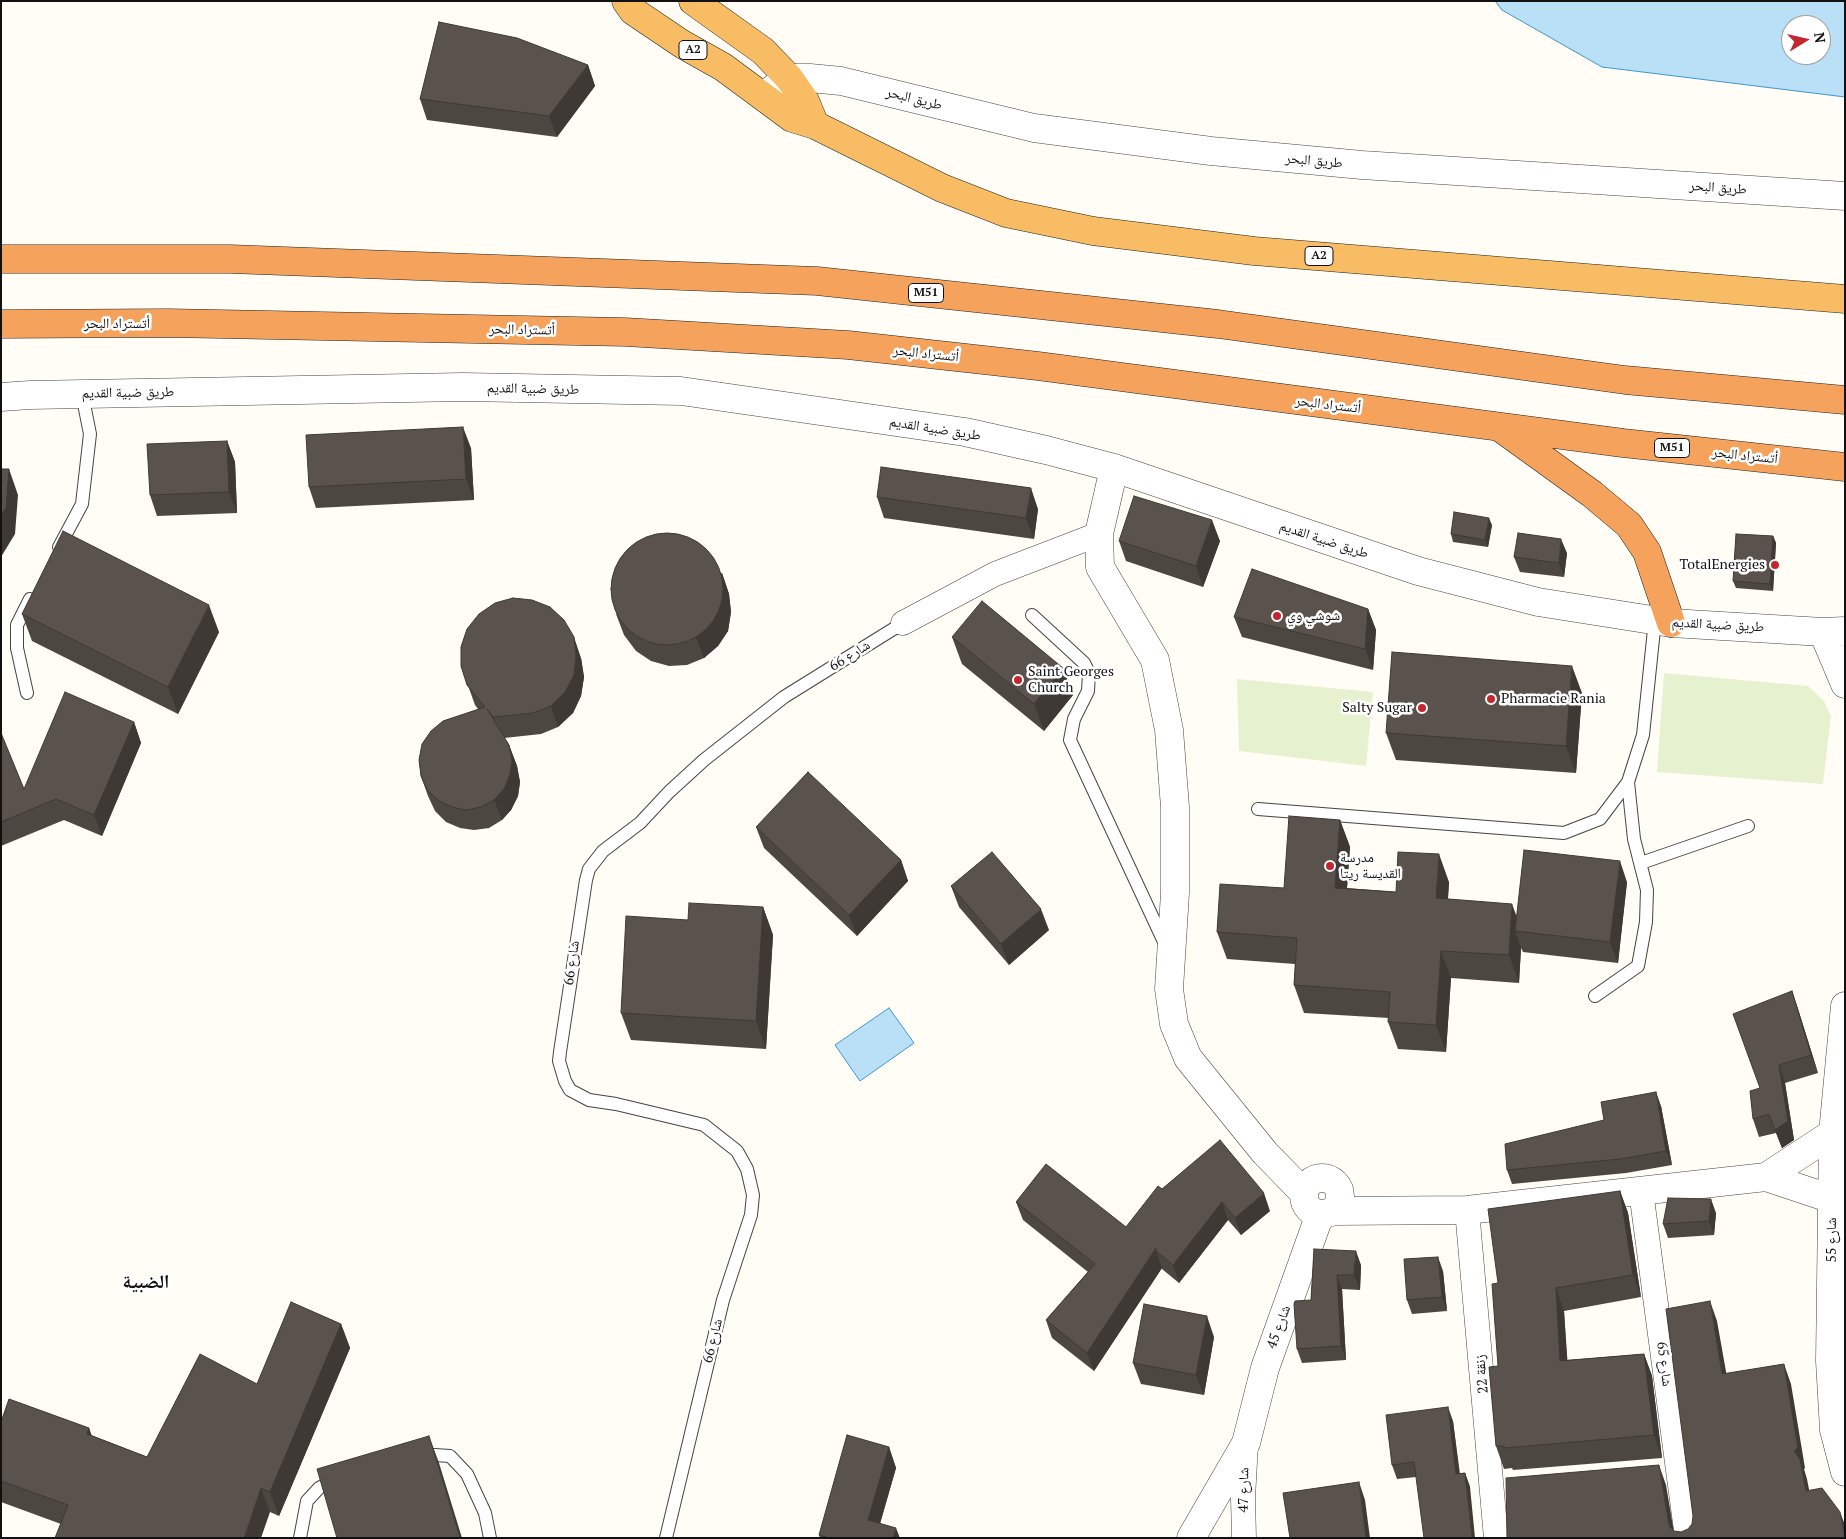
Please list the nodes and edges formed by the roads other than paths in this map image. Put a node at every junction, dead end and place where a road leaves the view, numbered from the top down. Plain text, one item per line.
1 (626, 1) edge
2 (696, 3) edge
3 (682, 44) junction
4 (789, 78) junction
5 (764, 95) junction
6 (815, 125) junction
7 (1845, 196) edge
8 (1, 259) edge
9 (1845, 299) edge
10 (1, 324) edge
11 (82, 394) junction
12 (1, 397) edge
13 (1845, 400) edge
14 (1499, 427) junction
15 (1845, 467) edge
16 (1114, 468) junction
17 (1099, 534) junction
18 (52, 559) edge
19 (34, 591) edge
20 (1032, 615) dead end
21 (1663, 622) junction
22 (904, 623) joint
23 (1834, 631) edge
24 (1845, 684) edge
25 (27, 693) dead end
26 (1628, 782) junction
27 (1258, 809) dead end
28 (1748, 826) dead end
29 (1641, 863) junction
30 (1171, 958) junction
31 (1596, 996) dead end
32 (1845, 1006) edge
33 (1833, 1133) junction
34 (1766, 1177) junction
35 (1641, 1190) junction
36 (1322, 1197) junction
37 (1832, 1199) junction
38 (1467, 1210) junction
39 (1838, 1240) edge
40 (1246, 1443) junction
41 (404, 1456) edge
42 (1844, 1469) edge
43 (351, 1472) edge
44 (300, 1538) edge
45 (490, 1538) edge
46 (666, 1538) edge
47 (1191, 1538) edge
48 (1244, 1538) edge
49 (1496, 1538) edge
50 (1686, 1538) edge

1 - 3 highway, A2
2 - 3 highway
2 - 4 highway
3 - 5 highway, A2
4 - 5 street
4 - 6 highway
4 - 7 street, طريق البحر
5 - 6 highway, A2
6 - 9 highway, A2
8 - 13 highway, M51
10 - 14 highway, أتستراد البحر / M51
11 - 12 street, طريق ضبية القديم
11 - 16 street, طريق ضبية القديم
11 - 18 lane
14 - 15 highway, أتستراد البحر / M51
14 - 21 highway
16 - 17 street
16 - 21 street, طريق ضبية القديم
17 - 22 street, شارع 66
17 - 30 street
19 - 25 lane
20 - 30 lane
21 - 23 street, طريق ضبية القديم
21 - 26 lane
22 - 46 lane, شارع 66
23 - 24 street
26 - 27 lane
26 - 29 lane
28 - 29 lane
29 - 31 lane
30 - 36 street
32 - 33 street, شارع 55
33 - 34 street
33 - 37 street, شارع 55
34 - 35 street
34 - 37 street
35 - 38 street
35 - 50 street, شارع 65
36 - 38 street
36 - 40 street, شارع 45
37 - 39 street, شارع 55
38 - 49 street, زنقة 22
39 - 42 street, شارع 55
40 - 47 street, شارع 45
40 - 48 street, شارع 47
41 - 45 lane
43 - 44 lane

